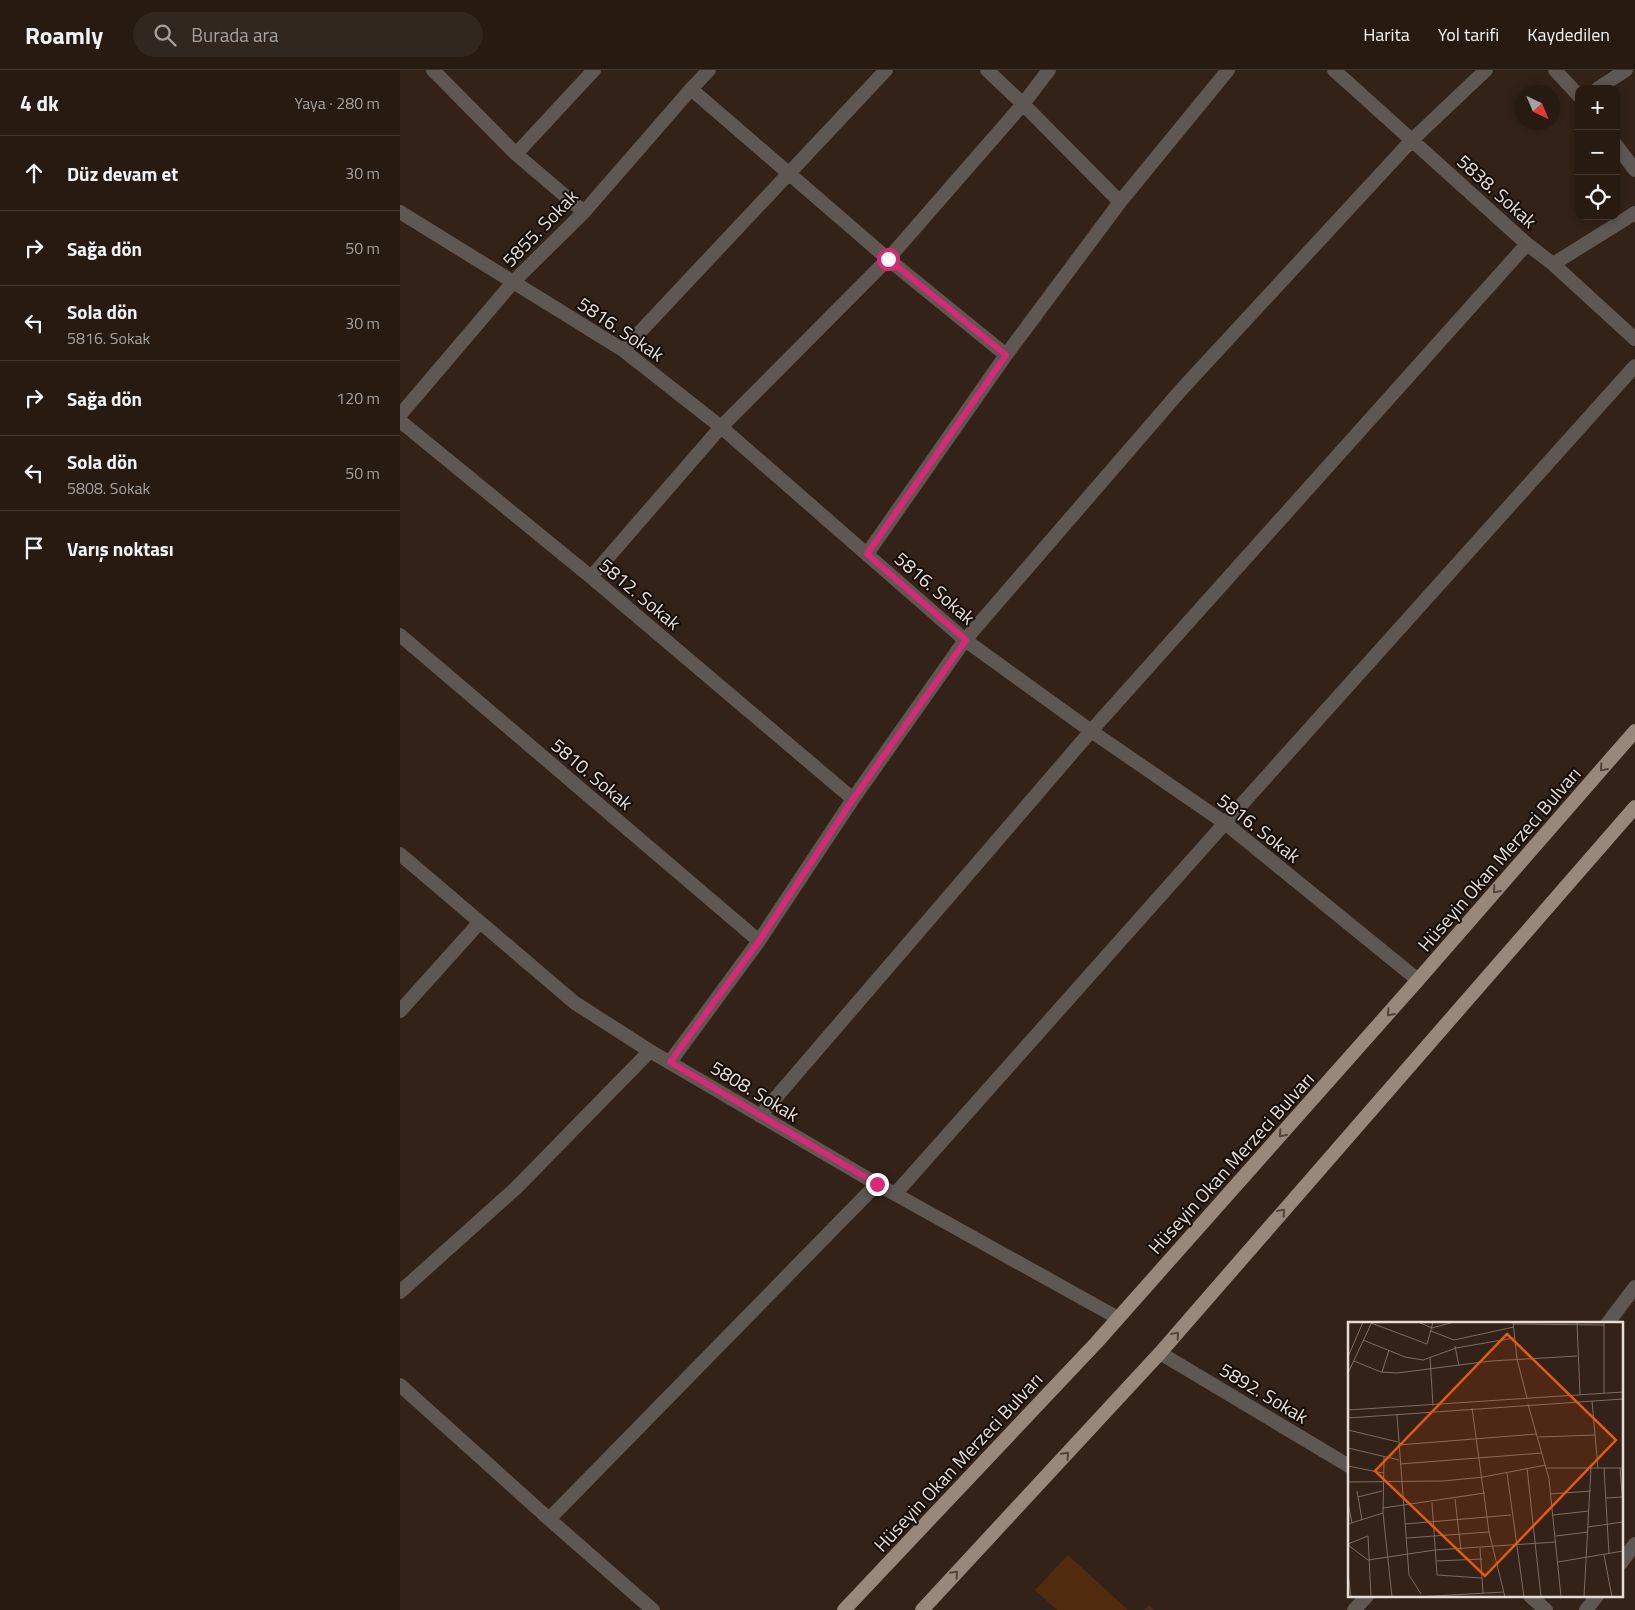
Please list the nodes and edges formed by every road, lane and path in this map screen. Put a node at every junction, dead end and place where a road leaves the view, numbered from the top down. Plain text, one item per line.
1 (433, 70) edge
2 (594, 70) edge
3 (709, 70) edge
4 (886, 70) edge
5 (987, 70) edge
6 (1049, 70) edge
7 (1228, 70) edge
8 (1334, 70) edge
9 (1486, 70) edge
10 (1556, 70) edge
11 (1626, 70) edge
12 (1603, 85) edge
13 (691, 89) junction
14 (1575, 91) edge
15 (1023, 104) junction
16 (1412, 140) junction
17 (1620, 150) edge
18 (516, 154) junction
19 (1635, 170) edge
20 (790, 173) junction
21 (1120, 202) junction
22 (400, 212) edge
23 (584, 212) junction
24 (1635, 213) edge
25 (1527, 244) junction
26 (888, 259) junction
27 (1553, 264) junction
28 (514, 281) junction
29 (1635, 339) edge
30 (623, 350) junction
31 (1006, 355) junction
32 (1635, 366) edge
33 (400, 415) edge
34 (400, 422) edge
35 (721, 427) junction
36 (867, 554) junction
37 (591, 578) junction
38 (400, 635) edge
39 (966, 640) junction
40 (1091, 731) junction
41 (1635, 731) edge
42 (853, 799) junction
43 (1635, 808) edge
44 (1225, 823) junction
45 (400, 854) edge
46 (480, 922) junction
47 (759, 941) junction
48 (1418, 980) junction
49 (400, 1011) edge
50 (650, 1051) junction
51 (670, 1062) junction
52 (760, 1116) junction
53 (877, 1184) junction
54 (895, 1194) junction
55 (1635, 1287) edge
56 (400, 1292) edge
57 (1118, 1318) junction
58 (1609, 1322) edge
59 (1160, 1353) junction
60 (400, 1385) edge
61 (1348, 1465) edge
62 (549, 1519) junction
63 (1635, 1544) edge
64 (1622, 1562) edge
65 (1365, 1598) edge
66 (1532, 1598) edge
67 (1595, 1598) edge
68 (654, 1610) edge
69 (844, 1610) edge
70 (922, 1610) edge
71 (1354, 1610) edge
72 (1546, 1610) edge
73 (1586, 1610) edge

1 - 18 street
2 - 18 street
3 - 13 street, 5855. Sokak
4 - 20 street
5 - 15 street
6 - 15 street
7 - 21 street
8 - 16 street, 5838. Sokak
9 - 16 street
10 - 14 street
11 - 12 street
13 - 20 street
13 - 23 street, 5855. Sokak
15 - 21 street
15 - 26 street
16 - 25 street, 5838. Sokak
16 - 39 street
17 - 19 street
18 - 23 street
20 - 26 street
20 - 30 street
21 - 31 street
22 - 28 street, 5816. Sokak
23 - 28 street, 5855. Sokak
24 - 27 street
25 - 27 street, 5838. Sokak
25 - 40 street
26 - 31 street
26 - 35 street
27 - 29 street, 5838. Sokak
28 - 30 street, 5816. Sokak
28 - 33 street, 5855. Sokak
30 - 35 street, 5816. Sokak
31 - 36 street
32 - 44 street
34 - 37 street, 5812. Sokak
35 - 36 street, 5816. Sokak
35 - 37 street
36 - 39 street, 5816. Sokak
37 - 42 street, 5812. Sokak
38 - 47 street, 5810. Sokak
39 - 40 street, 5816. Sokak
39 - 42 street
40 - 44 street, 5816. Sokak
40 - 52 street
41 -> 48 main road, Hüseyin Okan Merzeci Bulvarı
42 - 47 street
59 -> 43 main road
44 - 48 street, 5816. Sokak
44 - 54 street
45 - 46 street, 5808. Sokak
46 - 49 street
46 - 50 street, 5808. Sokak
47 - 51 street
48 -> 57 main road, Hüseyin Okan Merzeci Bulvarı
50 - 51 street, 5808. Sokak
50 - 56 street
51 - 52 street, 5808. Sokak
52 - 53 street, 5808. Sokak
53 - 54 street, 5808. Sokak
53 - 62 street
54 - 57 street, 5808. Sokak
55 - 58 street
57 - 69 main road, Hüseyin Okan Merzeci Bulvarı
59 - 61 street, 5892. Sokak
70 -> 59 main road
60 - 62 street
62 - 68 street
63 - 64 street
65 - 71 street
66 - 72 street
67 - 73 street

